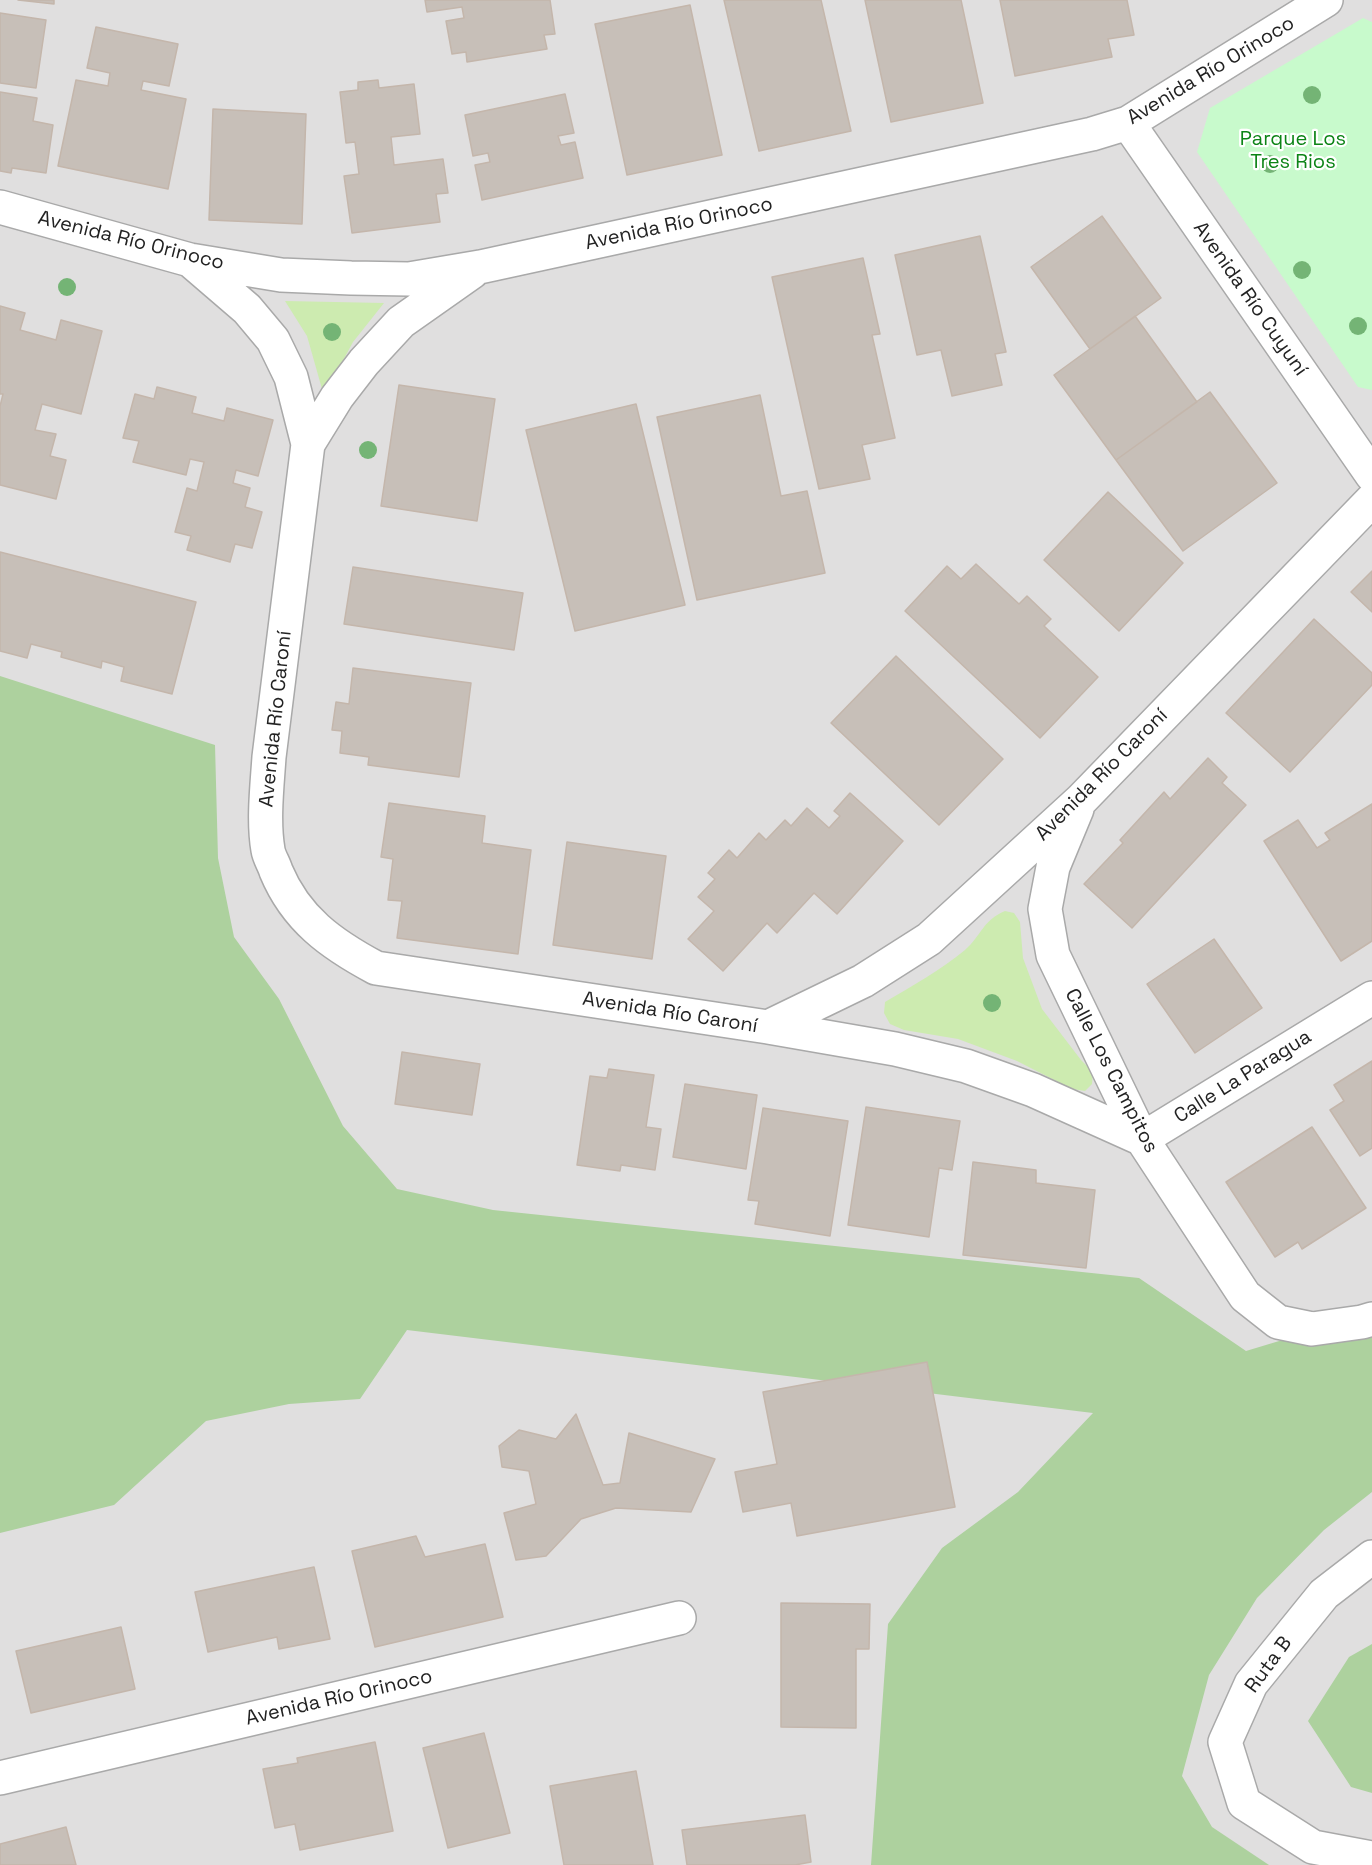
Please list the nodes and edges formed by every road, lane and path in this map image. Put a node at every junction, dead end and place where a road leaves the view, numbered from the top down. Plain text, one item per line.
1 (1326, 0) edge
2 (1128, 123) junction
3 (0, 207) edge
4 (190, 260) junction
5 (480, 267) junction
6 (308, 444) junction
7 (1372, 475) edge
8 (1372, 500) edge
9 (1081, 800) junction
10 (1372, 998) edge
11 (768, 1028) junction
12 (1142, 1139) junction
13 (1372, 1319) edge
14 (1372, 1557) edge
15 (679, 1618) dead end
16 (0, 1778) edge
17 (1372, 1858) edge

1 - 2 street, Avenida Río Orinoco
2 - 5 street, Avenida Río Orinoco
2 - 7 street, Avenida Río Cuyuní
3 - 4 street, Avenida Río Orinoco
4 - 5 street, Avenida Río Orinoco
4 - 6 street, Avenida Río Caroní
5 - 6 street, Avenida Río Caroní
6 - 11 street, Avenida Río Caroní
8 - 9 street, Avenida Río Caroní
9 - 11 street, Avenida Río Caroní
9 - 12 street, Calle Los Campitos
10 - 12 street, Calle La Paragua
11 - 12 street
12 - 13 street, Calle Los Campitos
14 - 17 street, Ruta B
15 - 16 street, Avenida Río Orinoco

